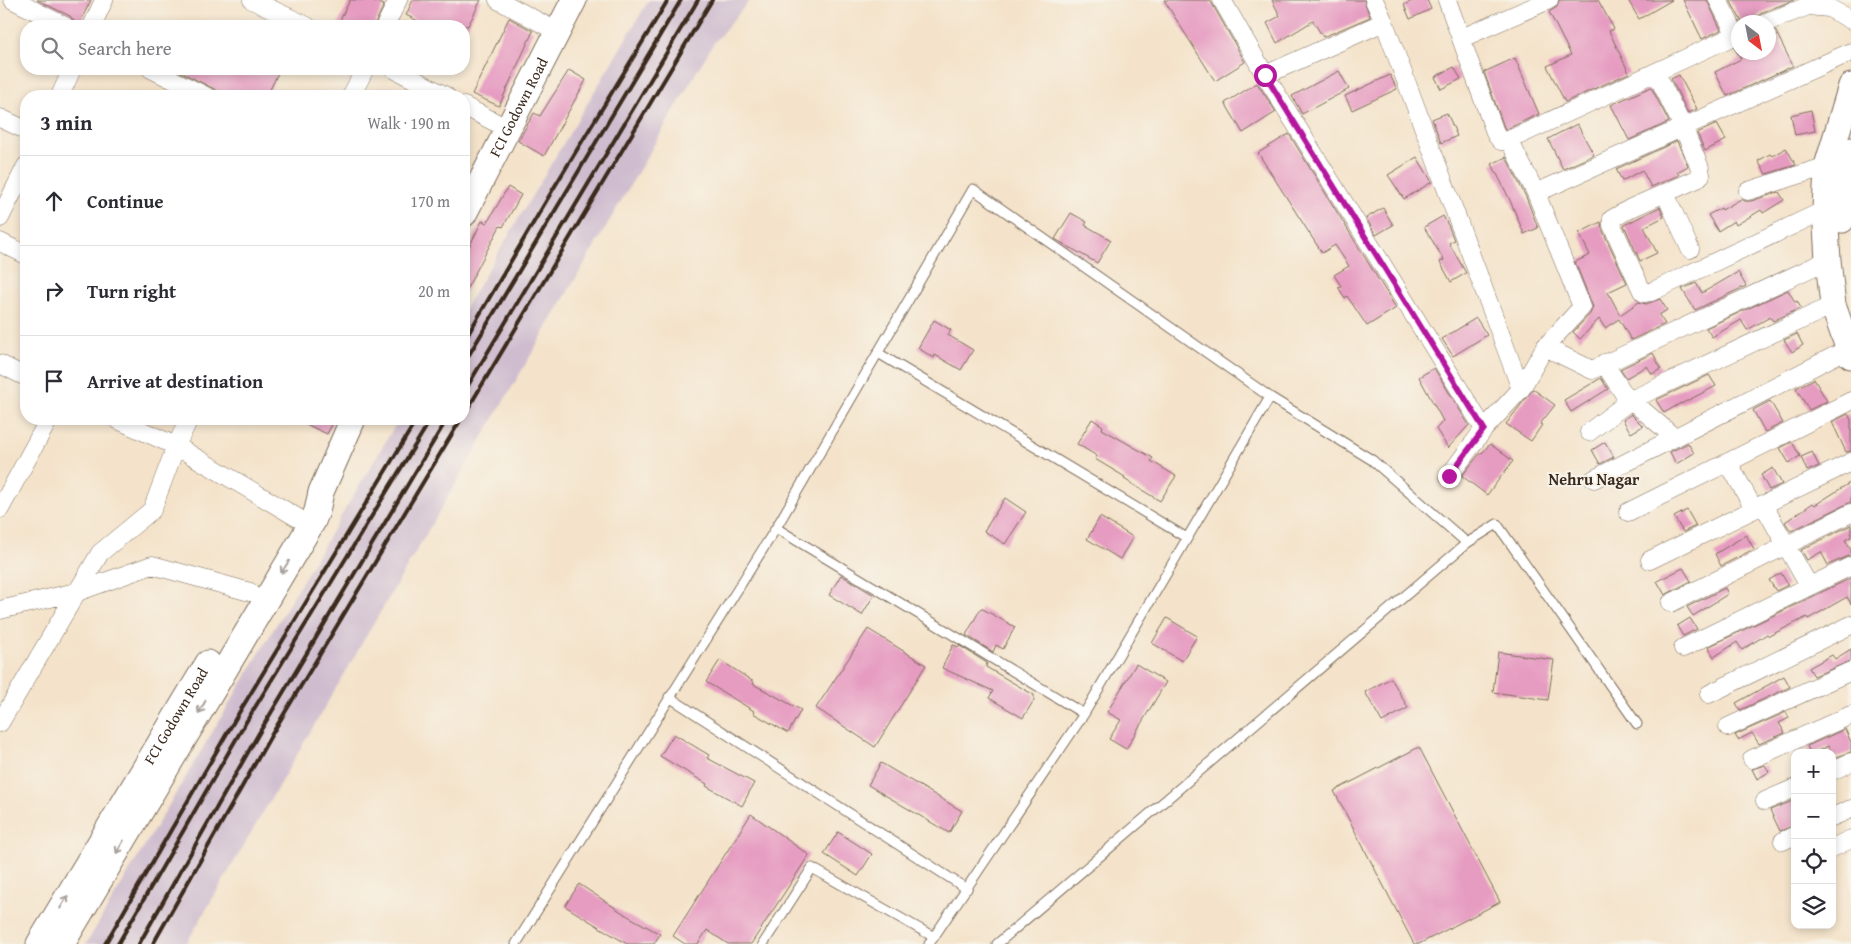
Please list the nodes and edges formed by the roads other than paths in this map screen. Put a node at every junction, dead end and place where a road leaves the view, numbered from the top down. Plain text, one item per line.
1 (13, 0) edge
2 (104, 0) edge
3 (252, 0) edge
4 (398, 0) edge
5 (498, 0) edge
6 (574, 0) edge
7 (1222, 0) edge
8 (1374, 0) edge
9 (1447, 0) edge
10 (1549, 0) edge
11 (1718, 0) edge
12 (1776, 18) edge
13 (54, 20) edge
14 (95, 20) edge
15 (294, 20) edge
16 (388, 20) edge
17 (1851, 20) edge
18 (1384, 22) junction
19 (1731, 23) edge
20 (558, 32) junction
21 (1731, 37) edge
22 (1462, 38) junction
23 (1851, 52) edge
24 (1656, 73) junction
25 (69, 75) edge
26 (163, 75) edge
27 (362, 75) edge
28 (406, 75) edge
29 (1265, 75) junction
30 (1851, 86) edge
31 (63, 90) edge
32 (194, 90) edge
33 (355, 90) edge
34 (434, 90) edge
35 (470, 109) edge
36 (0, 118) edge
37 (1683, 126) junction
38 (20, 127) edge
39 (508, 129) junction
40 (1509, 140) junction
41 (1851, 150) edge
42 (1827, 166) junction
43 (20, 178) edge
44 (1748, 191) dead end
45 (1536, 193) junction
46 (1665, 193) junction
47 (470, 202) edge
48 (1826, 210) junction
49 (0, 218) edge
50 (0, 242) edge
51 (1690, 249) dead end
52 (20, 252) edge
53 (1828, 260) junction
54 (1842, 308) edge
55 (1545, 347) junction
56 (878, 352) junction
57 (1850, 352) edge
58 (1604, 363) junction
59 (0, 364) edge
60 (20, 373) edge
61 (1521, 389) junction
62 (1270, 397) junction
63 (1631, 400) junction
64 (1851, 401) edge
65 (45, 425) edge
66 (129, 425) edge
67 (187, 425) edge
68 (350, 425) edge
69 (1484, 429) junction
70 (1589, 432) dead end
71 (1675, 438) junction
72 (176, 446) junction
73 (1728, 462) junction
74 (1851, 462) edge
75 (1449, 476) dead end
76 (1594, 479) dead end
77 (321, 492) junction
78 (2, 498) edge
79 (1759, 507) junction
80 (1628, 512) dead end
81 (1851, 513) edge
82 (298, 518) junction
83 (776, 528) junction
84 (1187, 538) junction
85 (1466, 544) junction
86 (1786, 546) junction
87 (1650, 560) dead end
88 (1851, 566) edge
89 (1809, 586) junction
90 (80, 591) junction
91 (250, 592) junction
92 (1671, 603) dead end
93 (0, 610) edge
94 (1851, 626) edge
95 (1683, 648) dead end
96 (1851, 671) edge
97 (1709, 694) dead end
98 (669, 697) junction
99 (1084, 714) junction
100 (1851, 715) edge
101 (0, 723) edge
102 (1637, 724) dead end
103 (1728, 727) dead end
104 (1752, 759) dead end
105 (1851, 762) edge
106 (1836, 769) edge
107 (1791, 790) edge
108 (1765, 801) dead end
109 (1851, 809) edge
110 (1836, 815) edge
111 (1851, 840) edge
112 (1836, 846) edge
113 (90, 877) junction
114 (967, 889) junction
115 (932, 940) edge
116 (39, 944) edge
117 (62, 944) edge
118 (516, 944) edge
119 (763, 944) edge
120 (997, 944) edge

1 - 13 street
2 - 14 street
3 - 15 street
4 - 16 street
5 - 20 street
6 - 20 street, FCI Godown Road
7 - 29 street
8 - 18 street
9 - 22 street
10 - 22 street
11 - 19 street
12 - 17 street
18 - 29 street
18 - 61 street
20 - 39 street, FCI Godown Road
21 - 24 street
22 - 40 street
23 - 37 street
24 - 37 street
24 - 40 street
25 - 31 street
26 - 32 street
27 - 33 street
28 - 34 street
29 - 69 street
30 - 42 street
35 - 39 street
36 - 38 street
37 - 45 street
37 - 46 street
39 - 47 street, FCI Godown Road
40 - 45 street
41 - 54 street
42 - 44 street
42 - 48 street
43 - 49 street
45 - 55 street
46 - 48 street
46 - 51 street
48 - 53 street
50 - 52 street
53 - 54 street
53 - 58 street
54 - 57 street
54 - 63 street
55 - 58 street
55 - 61 street
56 - 62 lane
56 - 83 lane
56 - 84 lane
57 - 71 street
58 - 63 street
59 - 60 street
61 - 69 street
62 - 84 lane
62 - 85 lane
63 - 70 street
63 - 71 street
64 - 73 street
65 - 78 street
66 - 72 street
67 - 72 street
68 - 77 street, FCI Godown Road
69 - 75 street
71 - 76 street
72 - 82 street
72 - 90 street
73 - 79 street
73 - 80 street
74 - 79 street
77 - 82 street, FCI Godown Road
77 -> 113 street, FCI Godown Road
79 - 86 street
79 - 87 street
81 - 86 street
82 - 91 street, FCI Godown Road
83 - 98 lane
83 - 99 lane
84 - 99 lane
85 - 102 lane
85 - 120 lane
86 - 89 street
86 - 92 street
88 - 89 street
89 - 95 street
90 - 91 street
90 - 93 street
90 - 101 street
91 - 113 street, FCI Godown Road
94 - 97 street
96 - 103 street
98 - 114 lane
98 - 118 lane
99 - 114 lane
100 - 104 street
105 - 106 street
107 - 108 street
109 - 110 street
111 - 112 street
116 -> 113 street, FCI Godown Road
113 - 117 street, FCI Godown Road
114 - 115 lane
115 - 119 lane

